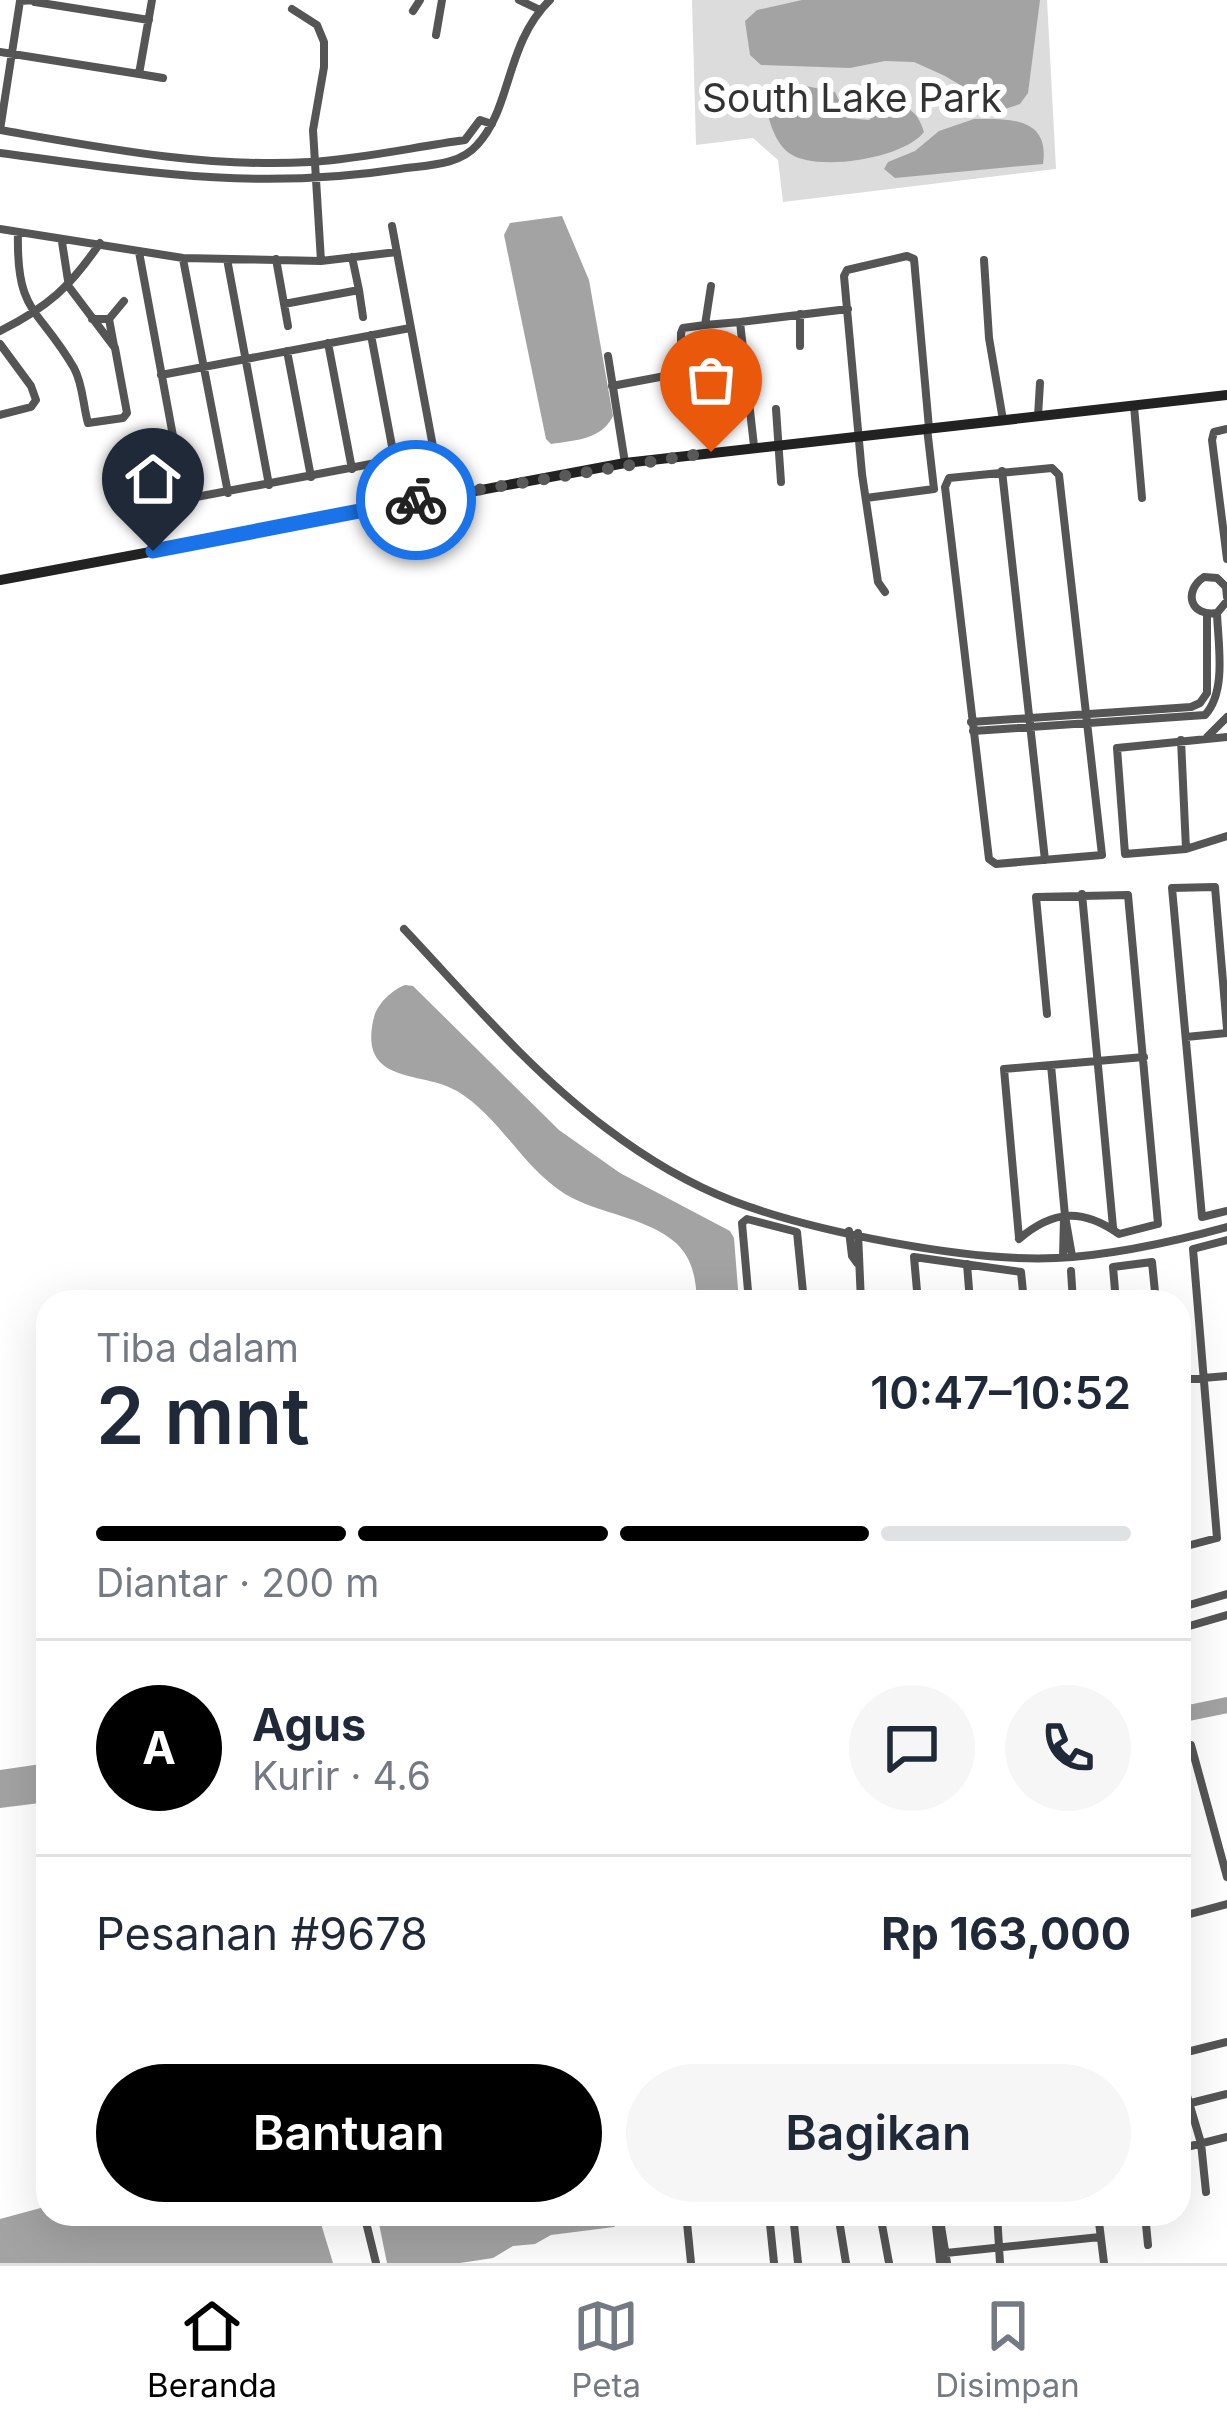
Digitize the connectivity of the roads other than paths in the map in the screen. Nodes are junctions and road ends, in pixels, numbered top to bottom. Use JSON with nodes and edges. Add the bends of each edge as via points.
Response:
{"nodes":[{"id":1,"x":19,"y":0,"type":"edge"},
{"id":2,"x":152,"y":0,"type":"edge"},
{"id":3,"x":420,"y":0,"type":"edge"},
{"id":4,"x":442,"y":0,"type":"edge"},
{"id":5,"x":519,"y":0,"type":"edge"},
{"id":6,"x":550,"y":0,"type":"edge"},
{"id":7,"x":35,"y":1,"type":"edge"},
{"id":8,"x":292,"y":9,"type":"dead end"},
{"id":9,"x":540,"y":10,"type":"junction"},
{"id":10,"x":413,"y":11,"type":"dead end"},
{"id":11,"x":149,"y":20,"type":"junction"},
{"id":12,"x":436,"y":35,"type":"dead end"},
{"id":13,"x":0,"y":52,"type":"edge"},
{"id":14,"x":12,"y":53,"type":"junction"},
{"id":15,"x":139,"y":74,"type":"junction"},
{"id":16,"x":163,"y":78,"type":"dead end"},
{"id":17,"x":492,"y":124,"type":"junction"},
{"id":18,"x":0,"y":130,"type":"edge"},
{"id":19,"x":0,"y":154,"type":"edge"},
{"id":20,"x":158,"y":158,"type":"junction"},
{"id":21,"x":313,"y":162,"type":"junction"},
{"id":22,"x":156,"y":174,"type":"junction"},
{"id":23,"x":316,"y":180,"type":"junction"},
{"id":24,"x":392,"y":226,"type":"dead end"},
{"id":25,"x":0,"y":229,"type":"edge"},
{"id":26,"x":18,"y":232,"type":"junction"},
{"id":27,"x":62,"y":242,"type":"junction"},
{"id":28,"x":100,"y":243,"type":"junction"},
{"id":29,"x":139,"y":252,"type":"junction"},
{"id":30,"x":397,"y":252,"type":"junction"},
{"id":31,"x":352,"y":257,"type":"junction"},
{"id":32,"x":183,"y":258,"type":"junction"},
{"id":33,"x":227,"y":259,"type":"junction"},
{"id":34,"x":276,"y":260,"type":"junction"},
{"id":35,"x":984,"y":260,"type":"dead end"},
{"id":36,"x":321,"y":261,"type":"junction"},
{"id":37,"x":711,"y":286,"type":"dead end"},
{"id":38,"x":69,"y":287,"type":"junction"},
{"id":39,"x":358,"y":290,"type":"junction"},
{"id":40,"x":124,"y":301,"type":"dead end"},
{"id":41,"x":284,"y":304,"type":"junction"},
{"id":42,"x":848,"y":309,"type":"junction"},
{"id":43,"x":800,"y":314,"type":"junction"},
{"id":44,"x":33,"y":315,"type":"junction"},
{"id":45,"x":363,"y":317,"type":"dead end"},
{"id":46,"x":91,"y":319,"type":"junction"},
{"id":47,"x":109,"y":319,"type":"junction"},
{"id":48,"x":740,"y":322,"type":"junction"},
{"id":49,"x":705,"y":325,"type":"junction"},
{"id":50,"x":288,"y":326,"type":"dead end"},
{"id":51,"x":410,"y":328,"type":"junction"},
{"id":52,"x":0,"y":331,"type":"edge"},
{"id":53,"x":371,"y":335,"type":"junction"},
{"id":54,"x":328,"y":343,"type":"junction"},
{"id":55,"x":0,"y":344,"type":"edge"},
{"id":56,"x":800,"y":346,"type":"dead end"},
{"id":57,"x":115,"y":348,"type":"junction"},
{"id":58,"x":287,"y":351,"type":"junction"},
{"id":59,"x":608,"y":356,"type":"dead end"},
{"id":60,"x":247,"y":358,"type":"junction"},
{"id":61,"x":202,"y":365,"type":"junction"},
{"id":62,"x":161,"y":374,"type":"junction"},
{"id":63,"x":1040,"y":382,"type":"dead end"},
{"id":64,"x":612,"y":386,"type":"junction"},
{"id":65,"x":1227,"y":395,"type":"edge"},
{"id":66,"x":1134,"y":406,"type":"junction"},
{"id":67,"x":776,"y":409,"type":"dead end"},
{"id":68,"x":0,"y":412,"type":"edge"},
{"id":69,"x":1039,"y":412,"type":"junction"},
{"id":70,"x":1002,"y":418,"type":"junction"},
{"id":71,"x":928,"y":425,"type":"junction"},
{"id":72,"x":1227,"y":428,"type":"edge"},
{"id":73,"x":859,"y":431,"type":"junction"},
{"id":74,"x":777,"y":439,"type":"junction"},
{"id":75,"x":753,"y":443,"type":"junction"},
{"id":76,"x":625,"y":461,"type":"junction"},
{"id":77,"x":395,"y":462,"type":"junction"},
{"id":78,"x":352,"y":469,"type":"junction"},
{"id":79,"x":1002,"y":470,"type":"junction"},
{"id":80,"x":311,"y":477,"type":"junction"},
{"id":81,"x":781,"y":482,"type":"dead end"},
{"id":82,"x":269,"y":485,"type":"junction"},
{"id":83,"x":228,"y":493,"type":"junction"},
{"id":84,"x":866,"y":498,"type":"junction"},
{"id":85,"x":1142,"y":498,"type":"dead end"},
{"id":86,"x":1227,"y":559,"type":"edge"},
{"id":87,"x":0,"y":580,"type":"edge"},
{"id":88,"x":1227,"y":587,"type":"edge"},
{"id":89,"x":885,"y":592,"type":"dead end"},
{"id":90,"x":1227,"y":599,"type":"edge"},
{"id":91,"x":1212,"y":614,"type":"junction"},
{"id":92,"x":1227,"y":717,"type":"edge"},
{"id":93,"x":1089,"y":719,"type":"junction"},
{"id":94,"x":1030,"y":723,"type":"junction"},
{"id":95,"x":972,"y":727,"type":"junction"},
{"id":96,"x":1227,"y":737,"type":"edge"},
{"id":97,"x":1206,"y":738,"type":"junction"},
{"id":98,"x":1180,"y":740,"type":"junction"},
{"id":99,"x":1227,"y":836,"type":"edge"},
{"id":100,"x":1186,"y":849,"type":"junction"},
{"id":101,"x":1046,"y":860,"type":"junction"},
{"id":102,"x":1082,"y":894,"type":"junction"},
{"id":103,"x":404,"y":929,"type":"dead end"},
{"id":104,"x":1047,"y":1014,"type":"dead end"},
{"id":105,"x":1227,"y":1031,"type":"edge"},
{"id":106,"x":1186,"y":1037,"type":"junction"},
{"id":107,"x":1144,"y":1057,"type":"junction"},
{"id":108,"x":1098,"y":1061,"type":"junction"},
{"id":109,"x":1052,"y":1065,"type":"junction"},
{"id":110,"x":1227,"y":1211,"type":"edge"},
{"id":111,"x":1064,"y":1216,"type":"junction"},
{"id":112,"x":1227,"y":1227,"type":"edge"},
{"id":113,"x":1113,"y":1230,"type":"junction"},
{"id":114,"x":853,"y":1232,"type":"junction"},
{"id":115,"x":1227,"y":1240,"type":"edge"},
{"id":116,"x":1068,"y":1256,"type":"junction"},
{"id":117,"x":967,"y":1264,"type":"junction"},
{"id":118,"x":1071,"y":1271,"type":"dead end"},
{"id":119,"x":748,"y":1290,"type":"edge"},
{"id":120,"x":803,"y":1290,"type":"edge"},
{"id":121,"x":860,"y":1290,"type":"edge"},
{"id":122,"x":917,"y":1290,"type":"edge"},
{"id":123,"x":969,"y":1290,"type":"edge"},
{"id":124,"x":1023,"y":1290,"type":"edge"},
{"id":125,"x":1072,"y":1290,"type":"edge"},
{"id":126,"x":1115,"y":1290,"type":"edge"},
{"id":127,"x":1155,"y":1290,"type":"edge"},
{"id":128,"x":1227,"y":1376,"type":"edge"},
{"id":129,"x":1204,"y":1378,"type":"junction"},
{"id":130,"x":1191,"y":1379,"type":"edge"},
{"id":131,"x":1191,"y":1545,"type":"edge"},
{"id":132,"x":1227,"y":1594,"type":"edge"},
{"id":133,"x":1191,"y":1604,"type":"edge"},
{"id":134,"x":1227,"y":1616,"type":"edge"},
{"id":135,"x":1191,"y":1626,"type":"edge"},
{"id":136,"x":1191,"y":1745,"type":"dead end"},
{"id":137,"x":1226,"y":1870,"type":"edge"},
{"id":138,"x":1227,"y":1904,"type":"edge"},
{"id":139,"x":1191,"y":1914,"type":"edge"},
{"id":140,"x":1227,"y":2042,"type":"edge"},
{"id":141,"x":1191,"y":2051,"type":"edge"},
{"id":142,"x":1227,"y":2094,"type":"edge"},
{"id":143,"x":1191,"y":2102,"type":"joint"},
{"id":144,"x":1227,"y":2138,"type":"edge"},
{"id":145,"x":1201,"y":2143,"type":"junction"},
{"id":146,"x":1191,"y":2147,"type":"edge"},
{"id":147,"x":1206,"y":2192,"type":"dead end"},
{"id":148,"x":367,"y":2226,"type":"edge"},
{"id":149,"x":687,"y":2226,"type":"edge"},
{"id":150,"x":770,"y":2226,"type":"edge"},
{"id":151,"x":794,"y":2226,"type":"edge"},
{"id":152,"x":840,"y":2226,"type":"edge"},
{"id":153,"x":882,"y":2226,"type":"edge"},
{"id":154,"x":939,"y":2226,"type":"edge"},
{"id":155,"x":998,"y":2226,"type":"edge"},
{"id":156,"x":1099,"y":2226,"type":"edge"},
{"id":157,"x":1146,"y":2226,"type":"edge"},
{"id":158,"x":1100,"y":2237,"type":"junction"},
{"id":159,"x":1148,"y":2245,"type":"dead end"},
{"id":160,"x":999,"y":2248,"type":"junction"},
{"id":161,"x":944,"y":2260,"type":"edge"},
{"id":162,"x":376,"y":2263,"type":"edge"},
{"id":163,"x":691,"y":2263,"type":"edge"},
{"id":164,"x":774,"y":2263,"type":"edge"},
{"id":165,"x":798,"y":2263,"type":"edge"},
{"id":166,"x":846,"y":2263,"type":"edge"},
{"id":167,"x":889,"y":2263,"type":"edge"},
{"id":168,"x":1000,"y":2263,"type":"edge"},
{"id":169,"x":1104,"y":2263,"type":"edge"}],
"edges":[{"from":1,"to":7,"type":"street"},
{"from":1,"to":14,"type":"street"},
{"from":2,"to":11,"type":"street"},
{"from":3,"to":10,"type":"street"},
{"from":4,"to":12,"type":"street"},
{"from":5,"to":9,"type":"street"},
{"from":6,"to":9,"type":"street"},
{"from":7,"to":11,"type":"street"},
{"from":8,"to":21,"type":"street","via":[[317,25],[324,42]]},
{"from":9,"to":17,"type":"street","via":[[513,55]]},
{"from":11,"to":15,"type":"street"},
{"from":13,"to":14,"type":"street"},
{"from":14,"to":15,"type":"street"},
{"from":14,"to":18,"type":"street"},
{"from":15,"to":16,"type":"street"},
{"from":17,"to":21,"type":"street","via":[[480,121],[465,140]]},
{"from":17,"to":23,"type":"street","via":[[455,160]]},
{"from":18,"to":20,"type":"street"},
{"from":19,"to":22,"type":"street"},
{"from":20,"to":21,"type":"street"},
{"from":20,"to":22,"type":"street"},
{"from":21,"to":23,"type":"street"},
{"from":22,"to":23,"type":"street"},
{"from":23,"to":36,"type":"street"},
{"from":24,"to":30,"type":"street"},
{"from":25,"to":26,"type":"street"},
{"from":26,"to":27,"type":"street"},
{"from":26,"to":44,"type":"street","via":[[19,281]]},
{"from":27,"to":28,"type":"street"},
{"from":27,"to":38,"type":"street"},
{"from":28,"to":29,"type":"street"},
{"from":28,"to":38,"type":"street"},
{"from":29,"to":32,"type":"street"},
{"from":29,"to":62,"type":"street"},
{"from":30,"to":31,"type":"street"},
{"from":30,"to":51,"type":"street"},
{"from":31,"to":36,"type":"street"},
{"from":31,"to":39,"type":"street"},
{"from":32,"to":33,"type":"street"},
{"from":32,"to":61,"type":"street"},
{"from":33,"to":34,"type":"street"},
{"from":33,"to":60,"type":"street"},
{"from":34,"to":36,"type":"street"},
{"from":34,"to":41,"type":"street"},
{"from":35,"to":70,"type":"street"},
{"from":37,"to":49,"type":"street"},
{"from":38,"to":44,"type":"street"},
{"from":38,"to":46,"type":"street"},
{"from":39,"to":41,"type":"street"},
{"from":39,"to":45,"type":"street"},
{"from":40,"to":47,"type":"street"},
{"from":41,"to":50,"type":"street"},
{"from":42,"to":43,"type":"street"},
{"from":42,"to":71,"type":"street","via":[[847,270],[914,259]]},
{"from":42,"to":73,"type":"street"},
{"from":43,"to":48,"type":"street"},
{"from":43,"to":56,"type":"street"},
{"from":44,"to":52,"type":"street"},
{"from":44,"to":57,"type":"street","via":[[74,367],[88,423],[127,413]]},
{"from":46,"to":47,"type":"street"},
{"from":46,"to":57,"type":"street"},
{"from":47,"to":57,"type":"street"},
{"from":48,"to":49,"type":"street"},
{"from":48,"to":75,"type":"street"},
{"from":49,"to":64,"type":"street","via":[[682,330],[682,374]]},
{"from":51,"to":53,"type":"street"},
{"from":51,"to":77,"type":"street","via":[[435,447]]},
{"from":53,"to":54,"type":"street"},
{"from":53,"to":77,"type":"street"},
{"from":54,"to":58,"type":"street"},
{"from":54,"to":78,"type":"street"},
{"from":55,"to":68,"type":"street","via":[[36,400]]},
{"from":58,"to":60,"type":"street"},
{"from":58,"to":80,"type":"street"},
{"from":59,"to":64,"type":"street"},
{"from":60,"to":61,"type":"street"},
{"from":60,"to":82,"type":"street"},
{"from":61,"to":62,"type":"street"},
{"from":61,"to":83,"type":"street"},
{"from":62,"to":83,"type":"street","via":[[185,497]]},
{"from":63,"to":69,"type":"street"},
{"from":64,"to":76,"type":"street"},
{"from":65,"to":66,"type":"street"},
{"from":66,"to":69,"type":"street"},
{"from":66,"to":85,"type":"street"},
{"from":67,"to":74,"type":"street"},
{"from":69,"to":70,"type":"street"},
{"from":70,"to":71,"type":"street"},
{"from":71,"to":73,"type":"street"},
{"from":71,"to":84,"type":"street","via":[[934,489]]},
{"from":72,"to":86,"type":"street","via":[[1212,440]]},
{"from":73,"to":74,"type":"street"},
{"from":73,"to":84,"type":"street"},
{"from":74,"to":75,"type":"street"},
{"from":74,"to":81,"type":"street"},
{"from":75,"to":76,"type":"street"},
{"from":76,"to":87,"type":"street"},
{"from":77,"to":78,"type":"street"},
{"from":78,"to":80,"type":"street"},
{"from":79,"to":93,"type":"street","via":[[1052,468],[1059,475]]},
{"from":79,"to":94,"type":"street"},
{"from":79,"to":95,"type":"street","via":[[949,478],[945,488]]},
{"from":80,"to":82,"type":"street"},
{"from":82,"to":83,"type":"street"},
{"from":84,"to":89,"type":"street"},
{"from":88,"to":90,"type":"street"},
{"from":88,"to":91,"type":"street","via":[[1217,578],[1193,584],[1195,609]]},
{"from":90,"to":91,"type":"street"},
{"from":91,"to":93,"type":"street","via":[[1200,703]]},
{"from":92,"to":97,"type":"street"},
{"from":93,"to":94,"type":"street"},
{"from":93,"to":101,"type":"street","via":[[1102,855]]},
{"from":94,"to":95,"type":"street"},
{"from":94,"to":101,"type":"street"},
{"from":95,"to":101,"type":"street","via":[[989,859]]},
{"from":96,"to":97,"type":"street"},
{"from":97,"to":98,"type":"street"},
{"from":98,"to":100,"type":"street"},
{"from":98,"to":100,"type":"street","via":[[1117,748],[1125,854]]},
{"from":99,"to":100,"type":"street"},
{"from":102,"to":104,"type":"street","via":[[1036,896]]},
{"from":102,"to":107,"type":"street","via":[[1121,892],[1130,899]]},
{"from":102,"to":108,"type":"street"},
{"from":103,"to":114,"type":"street","via":[[543,1077],[609,1130],[731,1200]]},
{"from":105,"to":106,"type":"street"},
{"from":105,"to":106,"type":"street","via":[[1215,887],[1172,888]]},
{"from":106,"to":110,"type":"street","via":[[1202,1217]]},
{"from":107,"to":108,"type":"street"},
{"from":107,"to":113,"type":"street","via":[[1160,1216],[1153,1228]]},
{"from":108,"to":109,"type":"street"},
{"from":108,"to":113,"type":"street"},
{"from":109,"to":111,"type":"street"},
{"from":109,"to":111,"type":"street","via":[[1004,1069],[1019,1239],[1040,1221]]},
{"from":111,"to":113,"type":"street"},
{"from":111,"to":116,"type":"street"},
{"from":112,"to":116,"type":"street"},
{"from":114,"to":116,"type":"street","via":[[991,1255]]},
{"from":114,"to":121,"type":"street"},
{"from":115,"to":129,"type":"street","via":[[1193,1249]]},
{"from":117,"to":122,"type":"street","via":[[914,1257]]},
{"from":117,"to":123,"type":"street"},
{"from":117,"to":124,"type":"street","via":[[1022,1272]]},
{"from":118,"to":125,"type":"street"},
{"from":119,"to":120,"type":"street","via":[[747,1219],[797,1232]]},
{"from":126,"to":127,"type":"street","via":[[1113,1267],[1152,1262]]},
{"from":128,"to":129,"type":"street"},
{"from":129,"to":130,"type":"street"},
{"from":129,"to":131,"type":"street","via":[[1217,1538]]},
{"from":132,"to":133,"type":"street"},
{"from":134,"to":135,"type":"street"},
{"from":136,"to":137,"type":"street"},
{"from":138,"to":139,"type":"street"},
{"from":140,"to":141,"type":"street"},
{"from":142,"to":143,"type":"street"},
{"from":143,"to":145,"type":"street"},
{"from":144,"to":145,"type":"street"},
{"from":145,"to":146,"type":"street"},
{"from":145,"to":147,"type":"street"},
{"from":148,"to":162,"type":"street"},
{"from":149,"to":163,"type":"street"},
{"from":150,"to":164,"type":"street"},
{"from":151,"to":165,"type":"street"},
{"from":152,"to":166,"type":"street"},
{"from":153,"to":167,"type":"street"},
{"from":154,"to":161,"type":"street"},
{"from":155,"to":160,"type":"street"},
{"from":156,"to":158,"type":"street"},
{"from":157,"to":159,"type":"street"},
{"from":158,"to":160,"type":"street"},
{"from":158,"to":169,"type":"street"},
{"from":160,"to":161,"type":"street"},
{"from":160,"to":168,"type":"street"}]}
